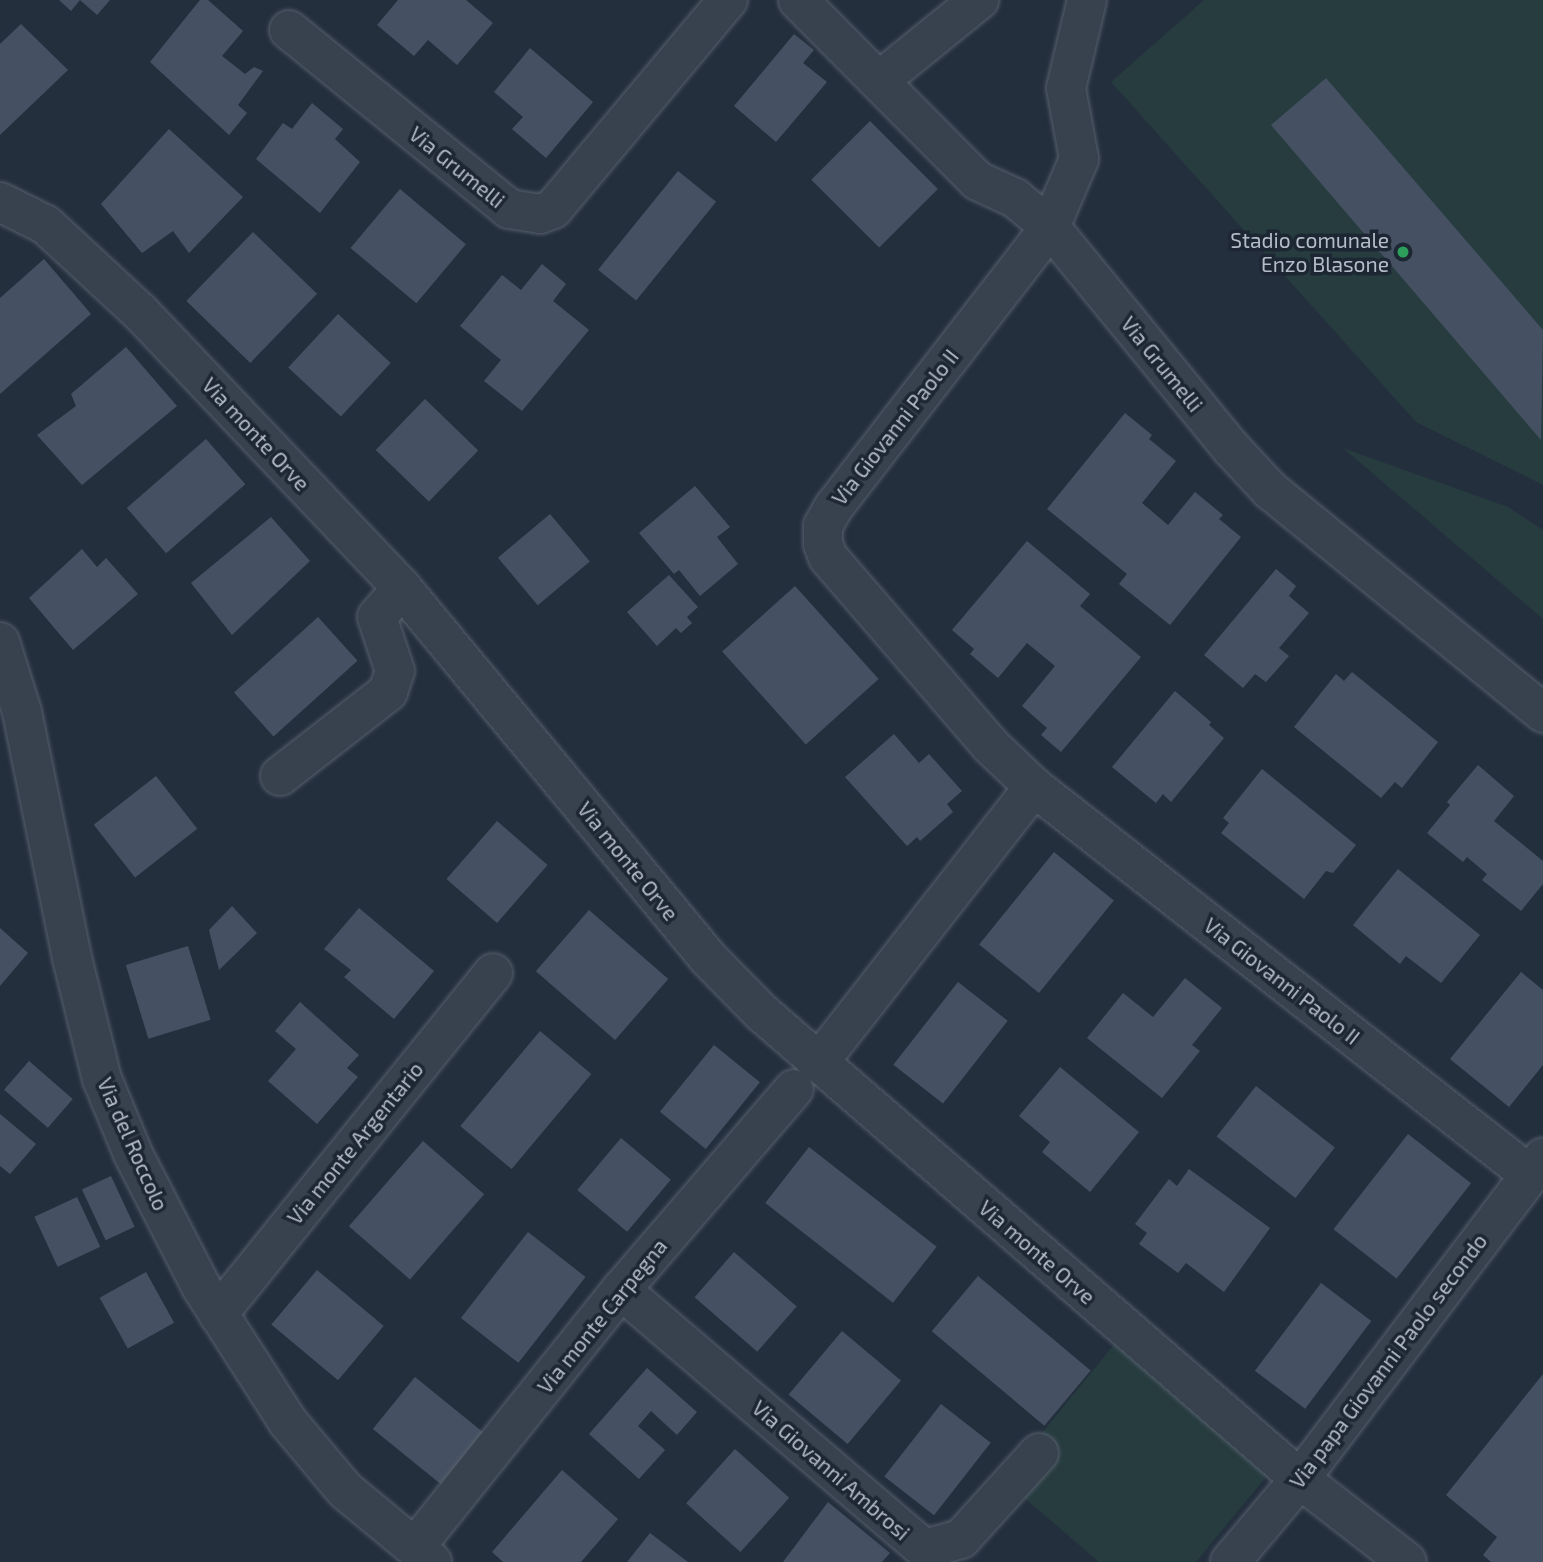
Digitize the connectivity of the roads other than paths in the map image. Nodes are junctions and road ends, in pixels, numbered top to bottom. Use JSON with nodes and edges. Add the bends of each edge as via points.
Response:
{"nodes":[{"id":1,"x":728,"y":0,"type":"edge"},
{"id":2,"x":798,"y":0,"type":"edge"},
{"id":3,"x":979,"y":0,"type":"edge"},
{"id":4,"x":1087,"y":0,"type":"edge"},
{"id":5,"x":836,"y":13,"type":"edge"},
{"id":6,"x":289,"y":30,"type":"dead end"},
{"id":7,"x":879,"y":81,"type":"junction"},
{"id":8,"x":0,"y":202,"type":"edge"},
{"id":9,"x":1050,"y":227,"type":"junction"},
{"id":10,"x":402,"y":588,"type":"junction"},
{"id":11,"x":0,"y":642,"type":"edge"},
{"id":12,"x":1543,"y":713,"type":"edge"},
{"id":13,"x":281,"y":776,"type":"dead end"},
{"id":14,"x":1034,"y":786,"type":"junction"},
{"id":15,"x":493,"y":973,"type":"dead end"},
{"id":16,"x":806,"y":1076,"type":"junction"},
{"id":17,"x":1536,"y":1166,"type":"edge"},
{"id":18,"x":621,"y":1290,"type":"junction"},
{"id":19,"x":218,"y":1314,"type":"junction"},
{"id":20,"x":1039,"y":1453,"type":"dead end"},
{"id":21,"x":1300,"y":1479,"type":"junction"},
{"id":22,"x":424,"y":1555,"type":"edge"},
{"id":23,"x":1230,"y":1562,"type":"edge"},
{"id":24,"x":1407,"y":1562,"type":"edge"}],
"edges":[{"from":1,"to":6,"type":"street","name":"Via Grumelli","via":[[553,209],[540,214],[509,209]]},
{"from":2,"to":5,"type":"street","name":"Via Grumelli"},
{"from":3,"to":7,"type":"street"},
{"from":4,"to":9,"type":"street","name":"Via Giovanni Paolo II","via":[[1066,88],[1079,159]]},
{"from":5,"to":7,"type":"street","name":"Via Grumelli"},
{"from":7,"to":9,"type":"street","name":"Via Grumelli","via":[[978,181],[1015,198]]},
{"from":8,"to":10,"type":"street","name":"Via monte Orve","via":[[46,225],[141,313]]},
{"from":9,"to":12,"type":"street","name":"Via Grumelli","via":[[1270,489]]},
{"from":9,"to":14,"type":"street","name":"Via Giovanni Paolo II","via":[[822,526],[828,558],[991,746]]},
{"from":10,"to":13,"type":"street","via":[[377,617],[394,671],[388,692]]},
{"from":10,"to":16,"type":"street","name":"Via monte Orve","via":[[708,958],[761,1012]]},
{"from":11,"to":19,"type":"street","name":"Via del Roccolo","via":[[22,712],[72,958],[102,1079],[133,1154]]},
{"from":14,"to":16,"type":"street"},
{"from":14,"to":17,"type":"street","name":"Via Giovanni Paolo II"},
{"from":15,"to":19,"type":"street","name":"Via monte Argentario"},
{"from":16,"to":18,"type":"street","name":"Via monte Carpegna"},
{"from":16,"to":21,"type":"street","name":"Via monte Orve"},
{"from":17,"to":21,"type":"street","name":"Via papa Giovanni Paolo secondo"},
{"from":18,"to":20,"type":"street","name":"Via Giovanni Ambrosi","via":[[924,1549],[961,1539]]},
{"from":18,"to":22,"type":"street","name":"Via monte Carpegna"},
{"from":19,"to":22,"type":"street","name":"Via del Roccolo","via":[[288,1422],[345,1490]]},
{"from":21,"to":23,"type":"street","name":"Via papa Giovanni Paolo secondo"},
{"from":21,"to":24,"type":"street","name":"Via monte Orve"}]}
